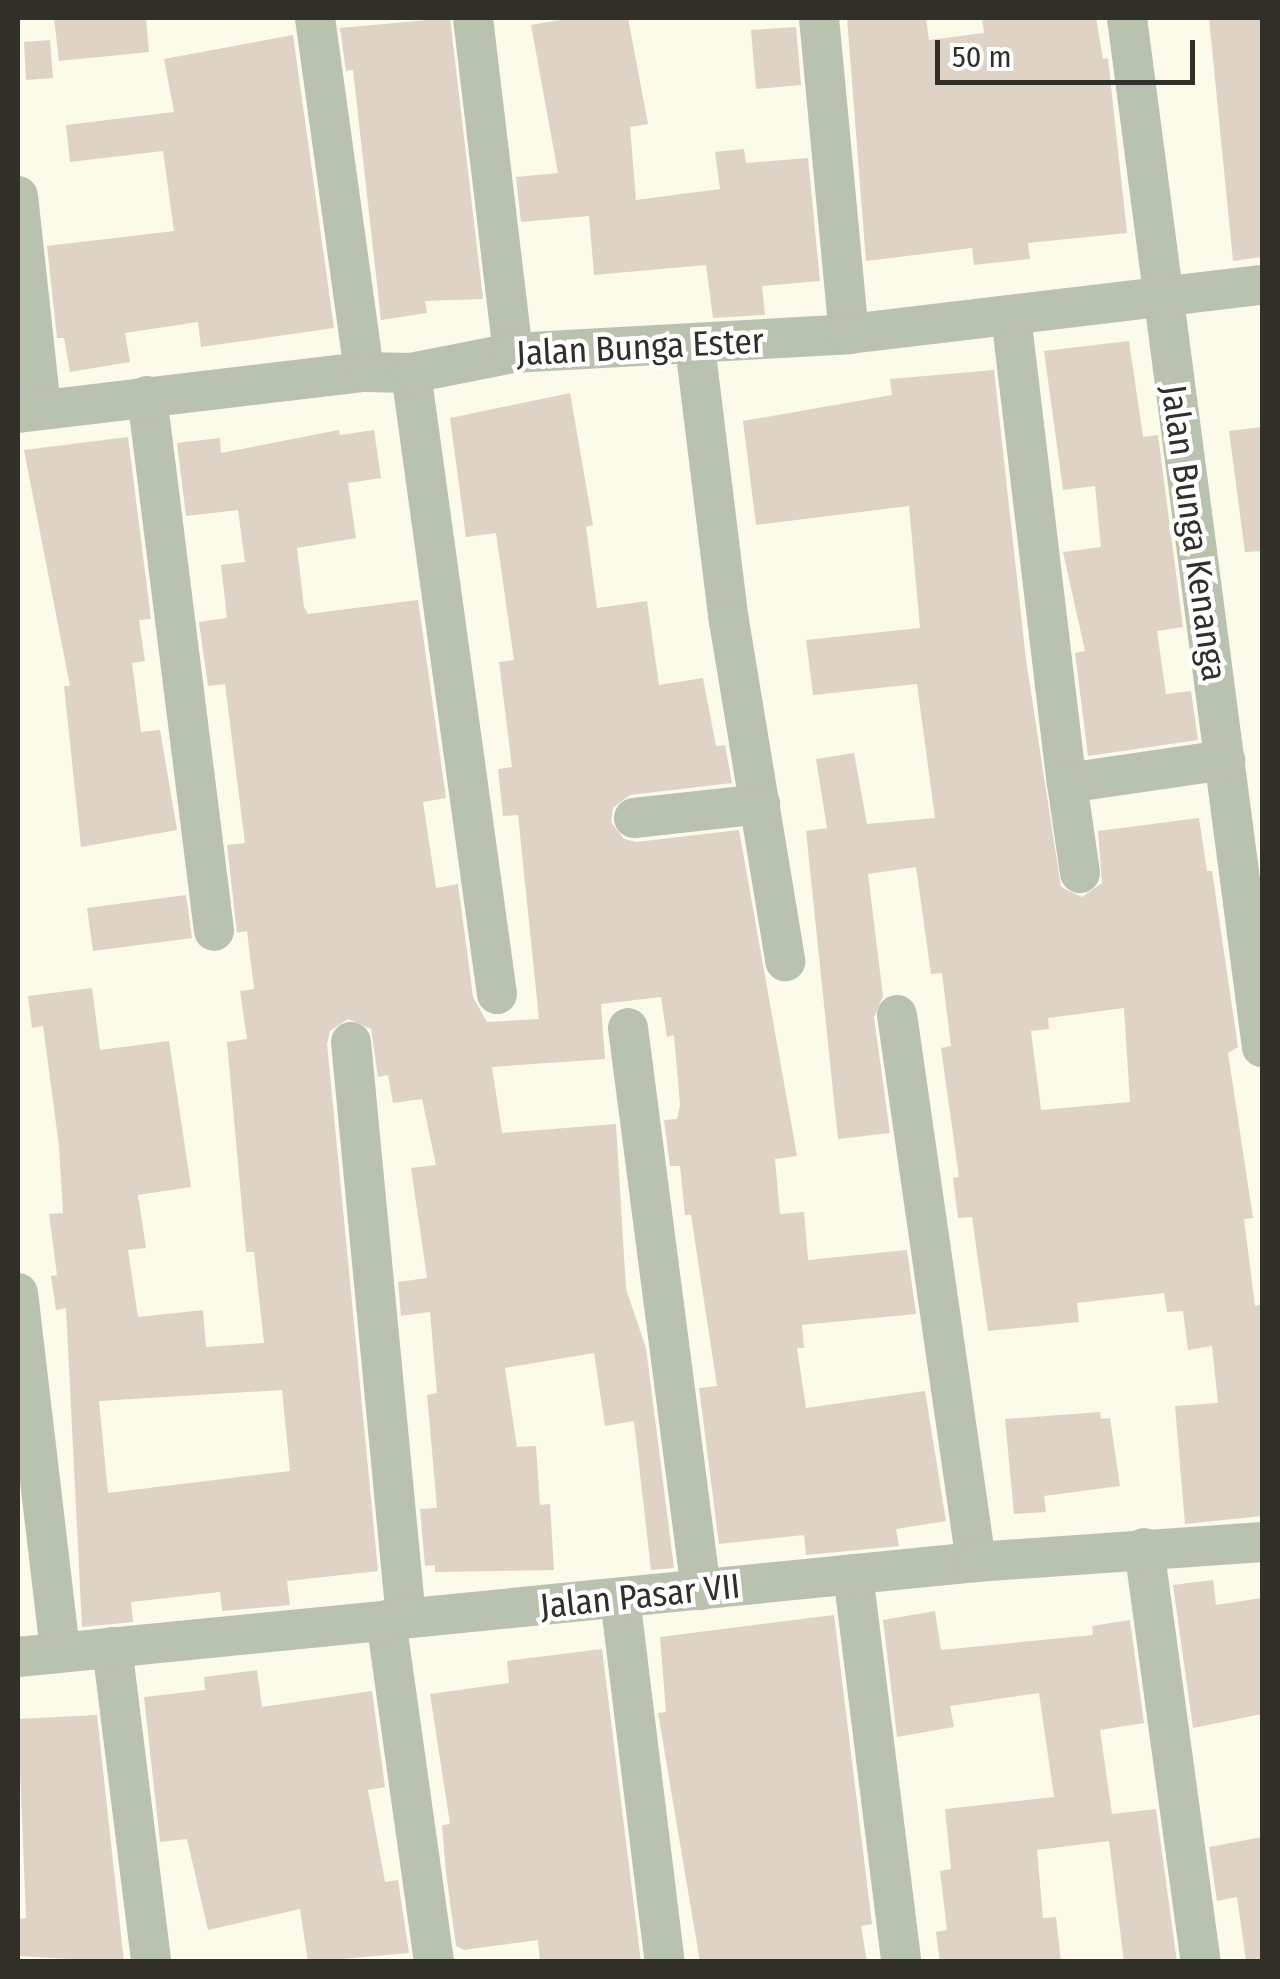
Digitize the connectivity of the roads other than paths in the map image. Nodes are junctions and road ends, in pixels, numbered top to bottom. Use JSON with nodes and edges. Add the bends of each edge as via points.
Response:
{"nodes":[{"id":1,"x":315,"y":18,"type":"edge"},
{"id":2,"x":473,"y":18,"type":"edge"},
{"id":3,"x":819,"y":18,"type":"edge"},
{"id":4,"x":1128,"y":18,"type":"edge"},
{"id":5,"x":18,"y":196,"type":"edge"},
{"id":6,"x":1262,"y":285,"type":"edge"},
{"id":7,"x":1163,"y":294,"type":"junction"},
{"id":8,"x":1011,"y":316,"type":"junction"},
{"id":9,"x":849,"y":334,"type":"junction"},
{"id":10,"x":695,"y":346,"type":"junction"},
{"id":11,"x":513,"y":352,"type":"junction"},
{"id":12,"x":364,"y":372,"type":"junction"},
{"id":13,"x":411,"y":373,"type":"junction"},
{"id":14,"x":147,"y":396,"type":"junction"},
{"id":15,"x":29,"y":411,"type":"edge"},
{"id":16,"x":1225,"y":760,"type":"junction"},
{"id":17,"x":1067,"y":783,"type":"junction"},
{"id":18,"x":760,"y":804,"type":"junction"},
{"id":19,"x":634,"y":818,"type":"dead end"},
{"id":20,"x":1080,"y":873,"type":"dead end"},
{"id":21,"x":214,"y":931,"type":"dead end"},
{"id":22,"x":784,"y":961,"type":"dead end"},
{"id":23,"x":497,"y":994,"type":"dead end"},
{"id":24,"x":897,"y":1015,"type":"dead end"},
{"id":25,"x":628,"y":1028,"type":"dead end"},
{"id":26,"x":351,"y":1042,"type":"dead end"},
{"id":27,"x":1262,"y":1048,"type":"edge"},
{"id":28,"x":18,"y":1292,"type":"edge"},
{"id":29,"x":1262,"y":1542,"type":"edge"},
{"id":30,"x":1144,"y":1548,"type":"junction"},
{"id":31,"x":976,"y":1562,"type":"junction"},
{"id":32,"x":854,"y":1574,"type":"junction"},
{"id":33,"x":700,"y":1590,"type":"junction"},
{"id":34,"x":620,"y":1598,"type":"junction"},
{"id":35,"x":396,"y":1619,"type":"junction"},
{"id":36,"x":112,"y":1647,"type":"junction"},
{"id":37,"x":60,"y":1652,"type":"junction"},
{"id":38,"x":18,"y":1657,"type":"edge"},
{"id":39,"x":152,"y":1962,"type":"edge"},
{"id":40,"x":434,"y":1962,"type":"edge"},
{"id":41,"x":665,"y":1962,"type":"edge"},
{"id":42,"x":902,"y":1962,"type":"edge"},
{"id":43,"x":1201,"y":1962,"type":"edge"}],
"edges":[{"from":1,"to":12,"type":"street"},
{"from":2,"to":11,"type":"street"},
{"from":3,"to":9,"type":"street"},
{"from":4,"to":7,"type":"street","name":"Jalan Bunga Kenanga"},
{"from":5,"to":15,"type":"street"},
{"from":6,"to":7,"type":"street","name":"Jalan Bunga Ester"},
{"from":7,"to":8,"type":"street","name":"Jalan Bunga Ester"},
{"from":7,"to":16,"type":"street","name":"Jalan Bunga Kenanga"},
{"from":8,"to":9,"type":"street","name":"Jalan Bunga Ester"},
{"from":8,"to":17,"type":"street"},
{"from":9,"to":10,"type":"street","name":"Jalan Bunga Ester"},
{"from":10,"to":11,"type":"street","name":"Jalan Bunga Ester"},
{"from":10,"to":18,"type":"street"},
{"from":11,"to":13,"type":"street","name":"Jalan Bunga Ester"},
{"from":12,"to":13,"type":"street","name":"Jalan Bunga Ester"},
{"from":12,"to":14,"type":"street","name":"Jalan Bunga Ester"},
{"from":13,"to":23,"type":"street"},
{"from":14,"to":15,"type":"street","name":"Jalan Bunga Ester"},
{"from":14,"to":21,"type":"street"},
{"from":16,"to":17,"type":"street"},
{"from":16,"to":27,"type":"street","name":"Jalan Bunga Kenanga"},
{"from":17,"to":20,"type":"street"},
{"from":18,"to":19,"type":"street"},
{"from":18,"to":22,"type":"street"},
{"from":24,"to":31,"type":"street"},
{"from":25,"to":33,"type":"street"},
{"from":26,"to":35,"type":"street"},
{"from":28,"to":37,"type":"street"},
{"from":29,"to":30,"type":"street","name":"Jalan Pasar VII"},
{"from":30,"to":31,"type":"street","name":"Jalan Pasar VII"},
{"from":30,"to":43,"type":"street"},
{"from":31,"to":32,"type":"street","name":"Jalan Pasar VII"},
{"from":32,"to":33,"type":"street","name":"Jalan Pasar VII"},
{"from":32,"to":42,"type":"street"},
{"from":33,"to":34,"type":"street","name":"Jalan Pasar VII"},
{"from":34,"to":35,"type":"street","name":"Jalan Pasar VII"},
{"from":34,"to":41,"type":"street"},
{"from":35,"to":36,"type":"street","name":"Jalan Pasar VII"},
{"from":35,"to":40,"type":"street"},
{"from":36,"to":37,"type":"street","name":"Jalan Pasar VII"},
{"from":36,"to":39,"type":"street"},
{"from":37,"to":38,"type":"street","name":"Jalan Pasar VII"}]}
